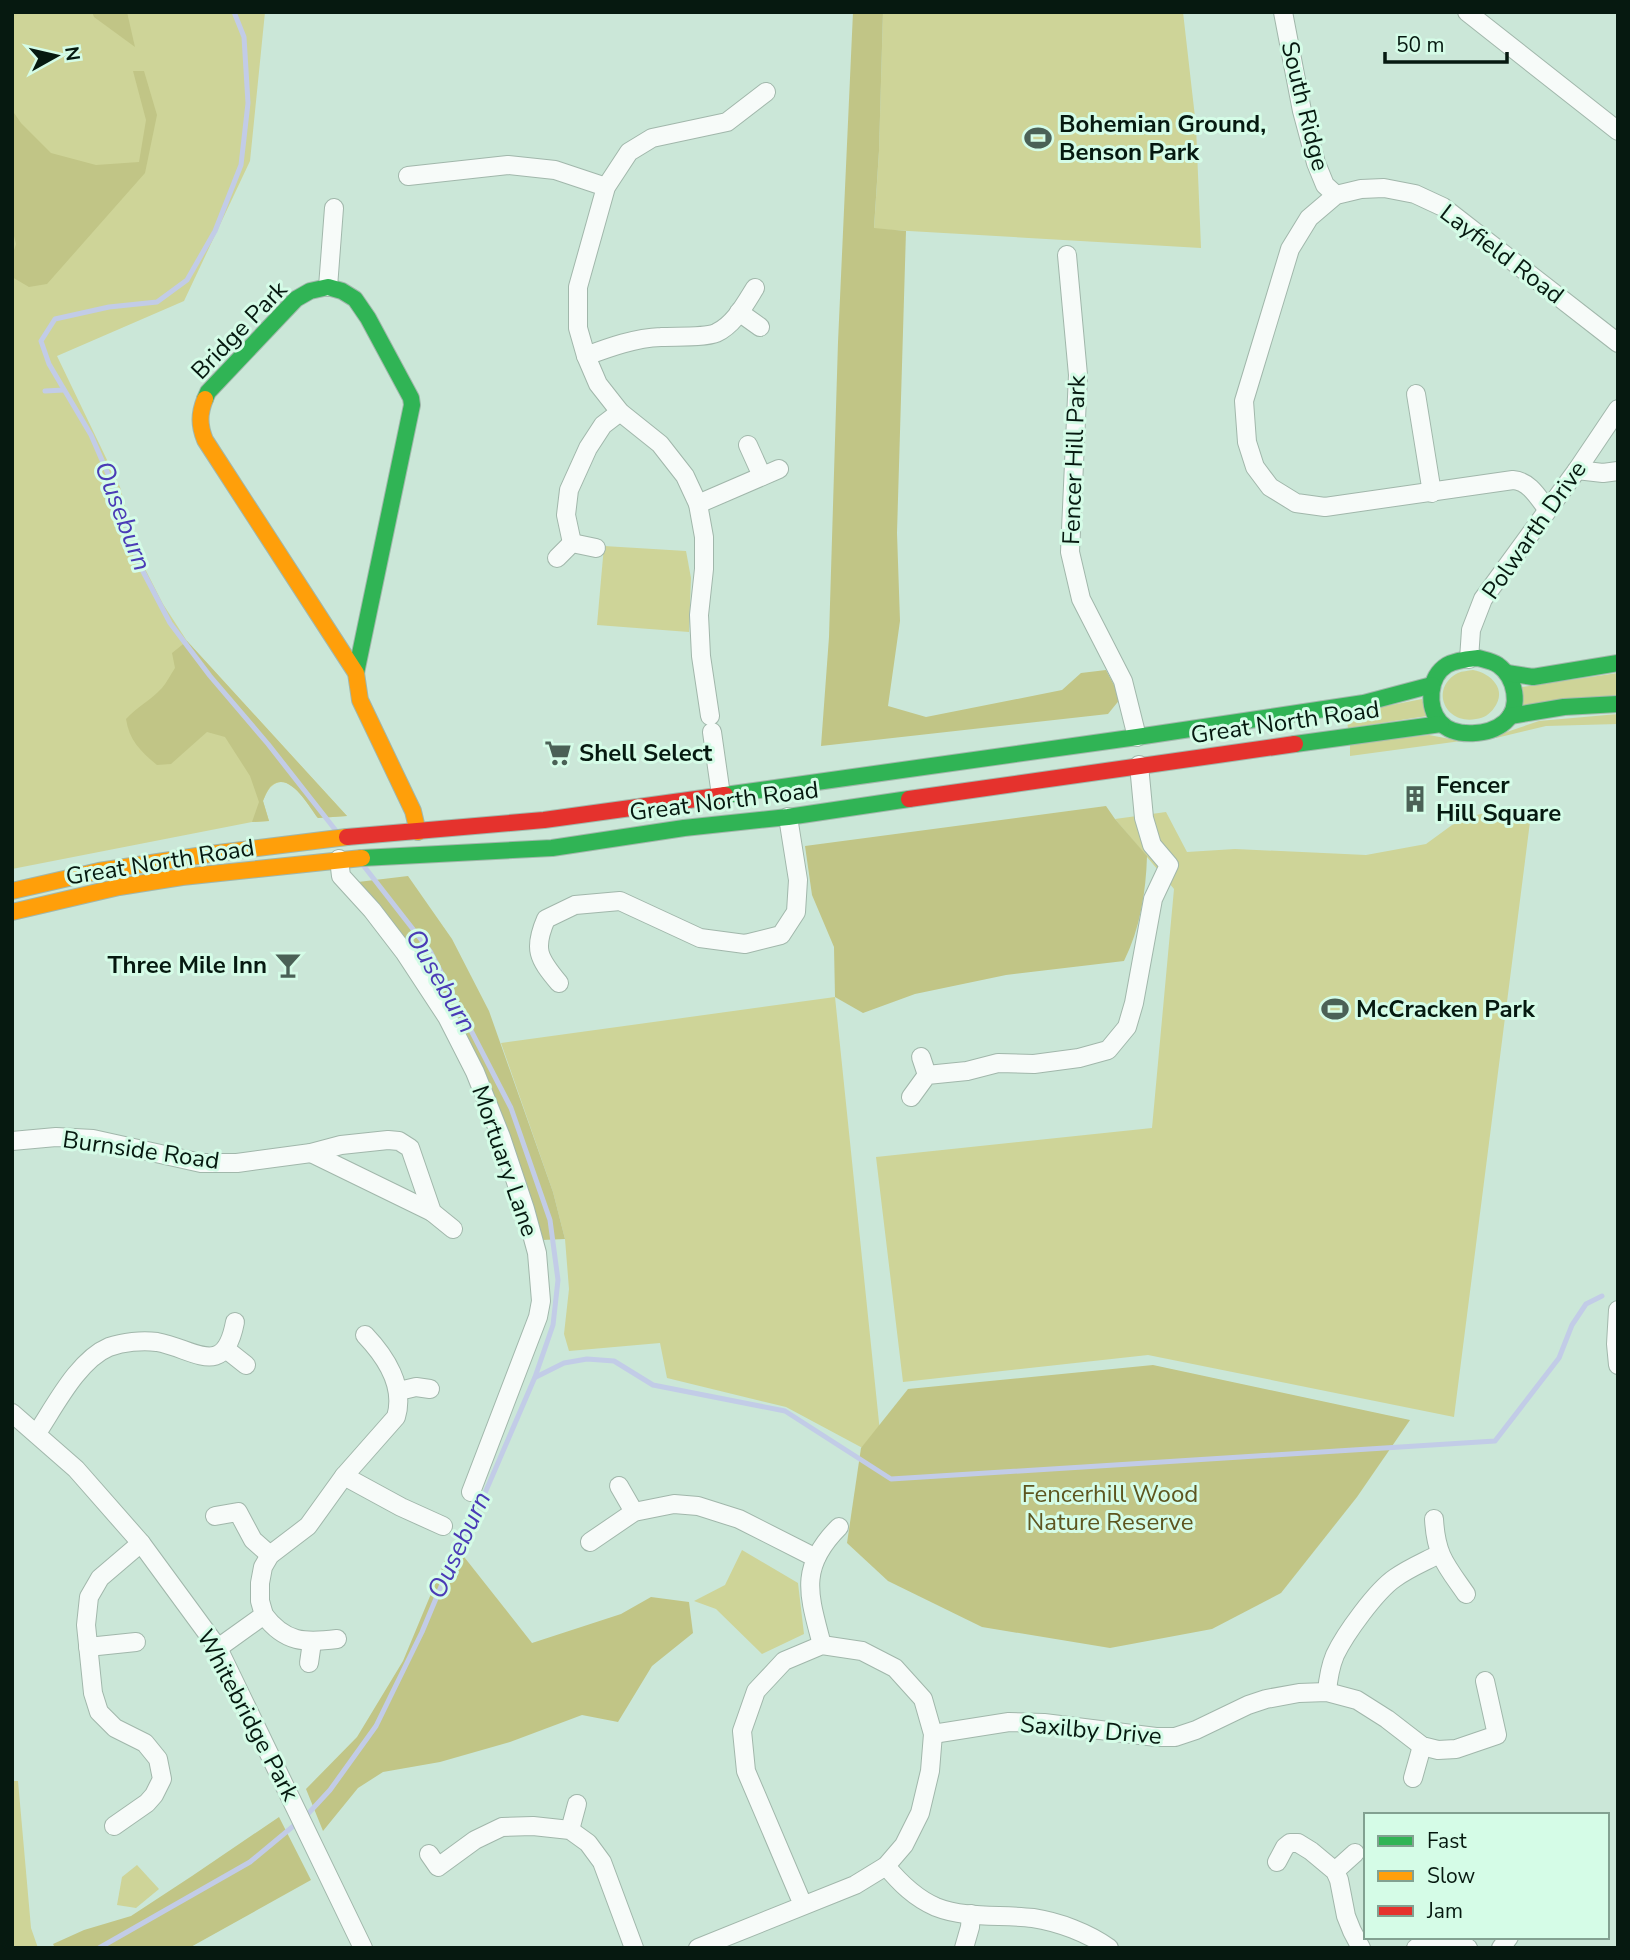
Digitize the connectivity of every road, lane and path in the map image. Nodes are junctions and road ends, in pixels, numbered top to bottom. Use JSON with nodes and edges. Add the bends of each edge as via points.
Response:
{"nodes":[{"id":1,"x":1283,"y":12,"type":"edge"},
{"id":2,"x":1467,"y":12,"type":"edge"},
{"id":3,"x":766,"y":92,"type":"dead end"},
{"id":4,"x":1618,"y":131,"type":"edge"},
{"id":5,"x":408,"y":176,"type":"dead end"},
{"id":6,"x":606,"y":187,"type":"junction"},
{"id":7,"x":1336,"y":195,"type":"junction"},
{"id":8,"x":334,"y":208,"type":"dead end"},
{"id":9,"x":1067,"y":255,"type":"dead end"},
{"id":10,"x":328,"y":286,"type":"junction"},
{"id":11,"x":755,"y":288,"type":"dead end"},
{"id":12,"x":739,"y":312,"type":"junction"},
{"id":13,"x":760,"y":327,"type":"dead end"},
{"id":14,"x":1618,"y":342,"type":"edge"},
{"id":15,"x":586,"y":356,"type":"junction"},
{"id":16,"x":1416,"y":394,"type":"dead end"},
{"id":17,"x":1618,"y":409,"type":"edge"},
{"id":18,"x":620,"y":412,"type":"junction"},
{"id":19,"x":748,"y":444,"type":"dead end"},
{"id":20,"x":779,"y":468,"type":"dead end"},
{"id":21,"x":1577,"y":470,"type":"junction"},
{"id":22,"x":1618,"y":471,"type":"edge"},
{"id":23,"x":762,"y":476,"type":"junction"},
{"id":24,"x":1432,"y":493,"type":"junction"},
{"id":25,"x":698,"y":504,"type":"junction"},
{"id":26,"x":1548,"y":509,"type":"junction"},
{"id":27,"x":572,"y":543,"type":"junction"},
{"id":28,"x":596,"y":548,"type":"dead end"},
{"id":29,"x":557,"y":558,"type":"dead end"},
{"id":30,"x":1469,"y":659,"type":"junction"},
{"id":31,"x":1618,"y":663,"type":"edge"},
{"id":32,"x":356,"y":673,"type":"junction"},
{"id":33,"x":1507,"y":673,"type":"junction"},
{"id":34,"x":1432,"y":685,"type":"junction"},
{"id":35,"x":1618,"y":704,"type":"edge"},
{"id":36,"x":1510,"y":716,"type":"junction"},
{"id":37,"x":1441,"y":724,"type":"junction"},
{"id":38,"x":1136,"y":737,"type":"junction"},
{"id":39,"x":1139,"y":765,"type":"junction"},
{"id":40,"x":721,"y":795,"type":"junction"},
{"id":41,"x":788,"y":817,"type":"junction"},
{"id":42,"x":418,"y":832,"type":"junction"},
{"id":43,"x":339,"y":859,"type":"junction"},
{"id":44,"x":12,"y":891,"type":"edge"},
{"id":45,"x":12,"y":912,"type":"edge"},
{"id":46,"x":559,"y":983,"type":"dead end"},
{"id":47,"x":911,"y":1097,"type":"dead end"},
{"id":48,"x":12,"y":1141,"type":"edge"},
{"id":49,"x":311,"y":1153,"type":"junction"},
{"id":50,"x":432,"y":1212,"type":"junction"},
{"id":51,"x":453,"y":1229,"type":"dead end"},
{"id":52,"x":1618,"y":1310,"type":"edge"},
{"id":53,"x":235,"y":1322,"type":"dead end"},
{"id":54,"x":365,"y":1335,"type":"dead end"},
{"id":55,"x":227,"y":1350,"type":"junction"},
{"id":56,"x":1618,"y":1365,"type":"edge"},
{"id":57,"x":246,"y":1366,"type":"dead end"},
{"id":58,"x":430,"y":1389,"type":"dead end"},
{"id":59,"x":399,"y":1391,"type":"junction"},
{"id":60,"x":12,"y":1413,"type":"edge"},
{"id":61,"x":37,"y":1433,"type":"junction"},
{"id":62,"x":344,"y":1476,"type":"junction"},
{"id":63,"x":619,"y":1486,"type":"dead end"},
{"id":64,"x":471,"y":1492,"type":"dead end"},
{"id":65,"x":634,"y":1512,"type":"junction"},
{"id":66,"x":215,"y":1516,"type":"dead end"},
{"id":67,"x":1434,"y":1519,"type":"dead end"},
{"id":68,"x":443,"y":1526,"type":"dead end"},
{"id":69,"x":839,"y":1527,"type":"dead end"},
{"id":70,"x":590,"y":1542,"type":"dead end"},
{"id":71,"x":141,"y":1543,"type":"junction"},
{"id":72,"x":1439,"y":1554,"type":"junction"},
{"id":73,"x":270,"y":1555,"type":"junction"},
{"id":74,"x":816,"y":1558,"type":"junction"},
{"id":75,"x":1466,"y":1594,"type":"dead end"},
{"id":76,"x":264,"y":1615,"type":"junction"},
{"id":77,"x":337,"y":1639,"type":"dead end"},
{"id":78,"x":136,"y":1642,"type":"dead end"},
{"id":79,"x":312,"y":1642,"type":"junction"},
{"id":80,"x":822,"y":1645,"type":"junction"},
{"id":81,"x":88,"y":1647,"type":"junction"},
{"id":82,"x":218,"y":1648,"type":"junction"},
{"id":83,"x":309,"y":1662,"type":"dead end"},
{"id":84,"x":1485,"y":1681,"type":"dead end"},
{"id":85,"x":1327,"y":1692,"type":"junction"},
{"id":86,"x":933,"y":1734,"type":"junction"},
{"id":87,"x":1422,"y":1746,"type":"junction"},
{"id":88,"x":1413,"y":1777,"type":"dead end"},
{"id":89,"x":576,"y":1804,"type":"dead end"},
{"id":90,"x":114,"y":1826,"type":"dead end"},
{"id":91,"x":570,"y":1830,"type":"junction"},
{"id":92,"x":1355,"y":1853,"type":"dead end"},
{"id":93,"x":1277,"y":1862,"type":"dead end"},
{"id":94,"x":435,"y":1866,"type":"dead end"},
{"id":95,"x":886,"y":1866,"type":"junction"},
{"id":96,"x":1335,"y":1871,"type":"junction"},
{"id":97,"x":803,"y":1905,"type":"junction"},
{"id":98,"x":971,"y":1914,"type":"junction"},
{"id":99,"x":363,"y":1948,"type":"edge"},
{"id":100,"x":634,"y":1948,"type":"edge"},
{"id":101,"x":698,"y":1948,"type":"edge"},
{"id":102,"x":964,"y":1948,"type":"edge"},
{"id":103,"x":1109,"y":1948,"type":"edge"},
{"id":104,"x":1361,"y":1948,"type":"edge"},
{"id":105,"x":1416,"y":1948,"type":"edge"},
{"id":106,"x":1468,"y":1948,"type":"edge"}],
"edges":[{"from":1,"to":7,"type":"street","name":"South Ridge","via":[[1316,163],[1325,185]]},
{"from":2,"to":4,"type":"street"},
{"from":3,"to":6,"type":"street","via":[[727,122],[652,138],[629,152]]},
{"from":5,"to":6,"type":"street","via":[[508,165],[555,170]]},
{"from":6,"to":15,"type":"street","via":[[579,287],[578,328]]},
{"from":7,"to":14,"type":"street","name":"Layfield Road","via":[[1384,188],[1415,194],[1443,207]]},
{"from":7,"to":24,"type":"street","via":[[1309,218],[1290,249],[1244,401],[1247,442],[1255,467],[1270,487],[1296,503],[1325,506]]},
{"from":8,"to":10,"type":"street"},
{"from":9,"to":38,"type":"street","name":"Fencer Hill Park","via":[[1078,375],[1070,552],[1081,599],[1123,681]]},
{"from":10,"to":32,"type":"main road","name":"Bridge Park","via":[[355,299],[412,405]]},
{"from":10,"to":32,"type":"main road","name":"Bridge Park","via":[[296,299],[208,391],[199,417],[205,440]]},
{"from":11,"to":12,"type":"street"},
{"from":12,"to":13,"type":"street"},
{"from":12,"to":15,"type":"street","via":[[714,334],[657,337]]},
{"from":15,"to":18,"type":"street","via":[[597,384]]},
{"from":16,"to":24,"type":"street"},
{"from":17,"to":21,"type":"street","name":"Polwarth Drive"},
{"from":18,"to":25,"type":"street","via":[[660,444],[685,476]]},
{"from":18,"to":27,"type":"street","via":[[603,425],[569,491],[566,515]]},
{"from":19,"to":23,"type":"street"},
{"from":20,"to":23,"type":"street"},
{"from":21,"to":22,"type":"street"},
{"from":21,"to":26,"type":"street","name":"Polwarth Drive"},
{"from":23,"to":25,"type":"street"},
{"from":24,"to":26,"type":"street","via":[[1521,481]]},
{"from":25,"to":40,"type":"street","via":[[704,537],[701,656]]},
{"from":26,"to":30,"type":"street","name":"Polwarth Drive","via":[[1483,599],[1471,630]]},
{"from":27,"to":28,"type":"street"},
{"from":27,"to":29,"type":"street"},
{"from":30,"to":33,"type":"main road","via":[[1495,663]]},
{"from":30,"to":34,"type":"main road","name":"Great North Road","via":[[1448,665]]},
{"from":31,"to":33,"type":"main road","via":[[1533,677]]},
{"from":32,"to":42,"type":"main road","name":"Bridge Park","via":[[360,700],[413,811]]},
{"from":33,"to":36,"type":"main road","via":[[1514,693]]},
{"from":34,"to":37,"type":"main road","via":[[1433,710]]},
{"from":34,"to":38,"type":"main road","name":"Great North Road","via":[[1364,703]]},
{"from":35,"to":36,"type":"main road","name":"Great North Road","via":[[1563,706]]},
{"from":36,"to":37,"type":"main road","name":"Great North Road","via":[[1496,727],[1470,732]]},
{"from":37,"to":39,"type":"main road","name":"Great North Road"},
{"from":38,"to":40,"type":"main road","name":"Great North Road"},
{"from":39,"to":41,"type":"main road","name":"Great North Road"},
{"from":39,"to":47,"type":"street","via":[[1144,818],[1152,845],[1169,865],[1153,900],[1127,1027],[1108,1050],[1079,1058],[998,1063],[967,1071],[924,1066]]},
{"from":40,"to":42,"type":"main road","name":"Great North Road"},
{"from":41,"to":43,"type":"main road","name":"Great North Road","via":[[552,848]]},
{"from":41,"to":46,"type":"street","via":[[797,901],[796,912],[781,934],[734,943],[700,938],[620,901],[575,905],[546,919],[538,938],[543,964]]},
{"from":42,"to":44,"type":"main road","name":"Great North Road","via":[[147,863]]},
{"from":43,"to":45,"type":"main road","name":"Great North Road","via":[[119,887]]},
{"from":43,"to":64,"type":"street","name":"Mortuary Lane","via":[[341,876],[405,953],[447,1017],[500,1137],[537,1253],[538,1317]]},
{"from":48,"to":49,"type":"street","name":"Burnside Road","via":[[93,1139],[201,1163]]},
{"from":49,"to":50,"type":"street"},
{"from":49,"to":50,"type":"street","name":"Burnside Road","via":[[399,1141],[410,1148]]},
{"from":50,"to":51,"type":"street"},
{"from":52,"to":56,"type":"street"},
{"from":53,"to":55,"type":"street"},
{"from":54,"to":59,"type":"street","via":[[383,1356]]},
{"from":55,"to":57,"type":"street"},
{"from":55,"to":61,"type":"street","via":[[205,1357],[157,1342],[110,1347],[81,1368]]},
{"from":58,"to":59,"type":"street"},
{"from":59,"to":62,"type":"street","via":[[396,1418]]},
{"from":60,"to":61,"type":"street","name":"Whitebridge Park"},
{"from":61,"to":71,"type":"street","name":"Whitebridge Park","via":[[76,1469]]},
{"from":62,"to":68,"type":"street"},
{"from":62,"to":73,"type":"street","via":[[308,1526]]},
{"from":63,"to":65,"type":"street"},
{"from":65,"to":70,"type":"street"},
{"from":65,"to":74,"type":"street","via":[[674,1504],[698,1506],[739,1519]]},
{"from":66,"to":73,"type":"street","via":[[239,1505],[253,1541]]},
{"from":67,"to":72,"type":"street"},
{"from":69,"to":74,"type":"street"},
{"from":71,"to":81,"type":"street","via":[[100,1578],[89,1597]]},
{"from":71,"to":82,"type":"street","name":"Whitebridge Park"},
{"from":72,"to":75,"type":"street"},
{"from":72,"to":85,"type":"street","via":[[1393,1579],[1378,1594],[1335,1656]]},
{"from":73,"to":76,"type":"street","via":[[260,1583]]},
{"from":74,"to":80,"type":"street","via":[[810,1578],[811,1603]]},
{"from":76,"to":79,"type":"street","via":[[286,1636]]},
{"from":76,"to":82,"type":"street"},
{"from":77,"to":79,"type":"street"},
{"from":78,"to":81,"type":"street"},
{"from":79,"to":83,"type":"street"},
{"from":80,"to":86,"type":"street","via":[[862,1651],[895,1668],[923,1699]]},
{"from":80,"to":97,"type":"street","via":[[784,1661],[756,1691],[742,1731],[746,1771]]},
{"from":81,"to":90,"type":"street","via":[[99,1712],[115,1728],[145,1743],[158,1759],[162,1779],[146,1803]]},
{"from":82,"to":99,"type":"street","name":"Whitebridge Park"},
{"from":84,"to":87,"type":"street","via":[[1497,1735],[1456,1749]]},
{"from":85,"to":86,"type":"street","name":"Saxilby Drive","via":[[1266,1699],[1175,1737],[1009,1722]]},
{"from":85,"to":87,"type":"street","via":[[1357,1700]]},
{"from":86,"to":95,"type":"street","via":[[920,1813],[904,1845]]},
{"from":87,"to":88,"type":"street"},
{"from":89,"to":91,"type":"street"},
{"from":91,"to":94,"type":"street","via":[[502,1828]]},
{"from":91,"to":100,"type":"street","via":[[602,1861]]},
{"from":92,"to":96,"type":"street"},
{"from":93,"to":96,"type":"street","via":[[1285,1847],[1298,1843]]},
{"from":95,"to":97,"type":"street","via":[[855,1885]]},
{"from":95,"to":98,"type":"street","via":[[918,1898],[938,1908]]},
{"from":96,"to":104,"type":"street","via":[[1346,1916]]},
{"from":97,"to":101,"type":"street"},
{"from":98,"to":102,"type":"street"},
{"from":98,"to":103,"type":"street","via":[[1035,1918],[1068,1927]]},
{"from":105,"to":106,"type":"street","via":[[1440,1940]]}]}
